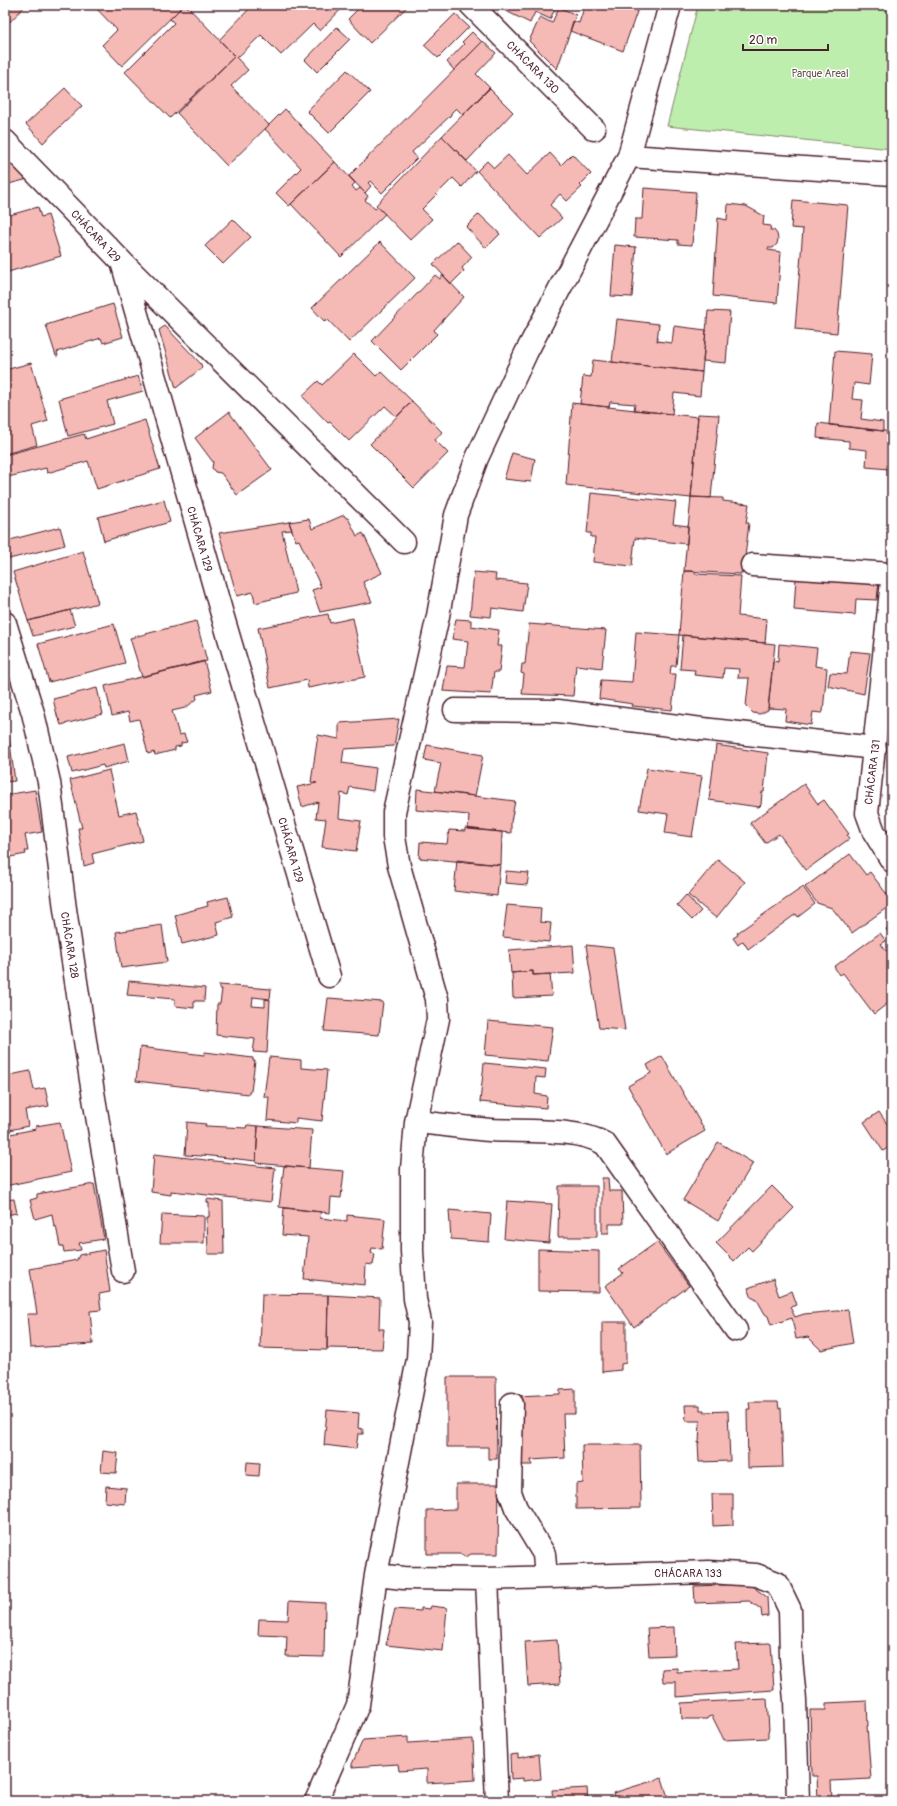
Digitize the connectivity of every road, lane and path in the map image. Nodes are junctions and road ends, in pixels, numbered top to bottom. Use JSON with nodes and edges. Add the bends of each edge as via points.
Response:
{"nodes":[{"id":1,"x":471,"y":5,"type":"edge"},
{"id":2,"x":670,"y":5,"type":"edge"},
{"id":3,"x":594,"y":130,"type":"dead end"},
{"id":4,"x":5,"y":141,"type":"edge"},
{"id":5,"x":629,"y":156,"type":"junction"},
{"id":6,"x":892,"y":174,"type":"edge"},
{"id":7,"x":122,"y":262,"type":"junction"},
{"id":8,"x":404,"y":542,"type":"dead end"},
{"id":9,"x":752,"y":565,"type":"dead end"},
{"id":10,"x":892,"y":574,"type":"edge"},
{"id":11,"x":892,"y":581,"type":"edge"},
{"id":12,"x":5,"y":623,"type":"edge"},
{"id":13,"x":455,"y":710,"type":"dead end"},
{"id":14,"x":875,"y":748,"type":"junction"},
{"id":15,"x":892,"y":861,"type":"edge"},
{"id":16,"x":329,"y":976,"type":"dead end"},
{"id":17,"x":416,"y":1122,"type":"junction"},
{"id":18,"x":124,"y":1271,"type":"dead end"},
{"id":19,"x":736,"y":1330,"type":"dead end"},
{"id":20,"x":512,"y":1404,"type":"dead end"},
{"id":21,"x":376,"y":1575,"type":"junction"},
{"id":22,"x":546,"y":1577,"type":"junction"},
{"id":23,"x":487,"y":1579,"type":"junction"},
{"id":24,"x":316,"y":1801,"type":"edge"},
{"id":25,"x":497,"y":1801,"type":"edge"},
{"id":26,"x":798,"y":1801,"type":"edge"}],
"edges":[{"from":1,"to":3,"type":"street","name":"CHÁCARA 130"},
{"from":2,"to":5,"type":"street"},
{"from":4,"to":7,"type":"street","name":"CHÁCARA 129"},
{"from":5,"to":6,"type":"street"},
{"from":5,"to":17,"type":"street","via":[[526,353],[477,458],[456,515],[438,616],[394,812],[394,837],[399,866],[437,999],[435,1039]]},
{"from":7,"to":8,"type":"street"},
{"from":7,"to":16,"type":"street","name":"CHÁCARA 129"},
{"from":9,"to":10,"type":"street"},
{"from":11,"to":14,"type":"street","name":"CHÁCARA 131"},
{"from":12,"to":18,"type":"street","name":"CHÁCARA 128","via":[[33,714],[49,782],[91,1080]]},
{"from":13,"to":14,"type":"street","via":[[558,711]]},
{"from":14,"to":15,"type":"street","name":"CHÁCARA 131","via":[[867,813],[874,832]]},
{"from":17,"to":19,"type":"street","via":[[490,1130],[572,1134],[596,1139],[605,1144]]},
{"from":17,"to":21,"type":"street","via":[[412,1169],[412,1251],[415,1299],[420,1322],[418,1359]]},
{"from":20,"to":22,"type":"street","via":[[510,1492],[516,1508],[544,1554]]},
{"from":21,"to":23,"type":"street","name":"CHÁCARA 133"},
{"from":21,"to":24,"type":"street","via":[[358,1705]]},
{"from":22,"to":23,"type":"street","name":"CHÁCARA 133"},
{"from":22,"to":26,"type":"street","name":"CHÁCARA 133","via":[[709,1572],[756,1575],[777,1583],[790,1610]]},
{"from":23,"to":25,"type":"street"}]}
